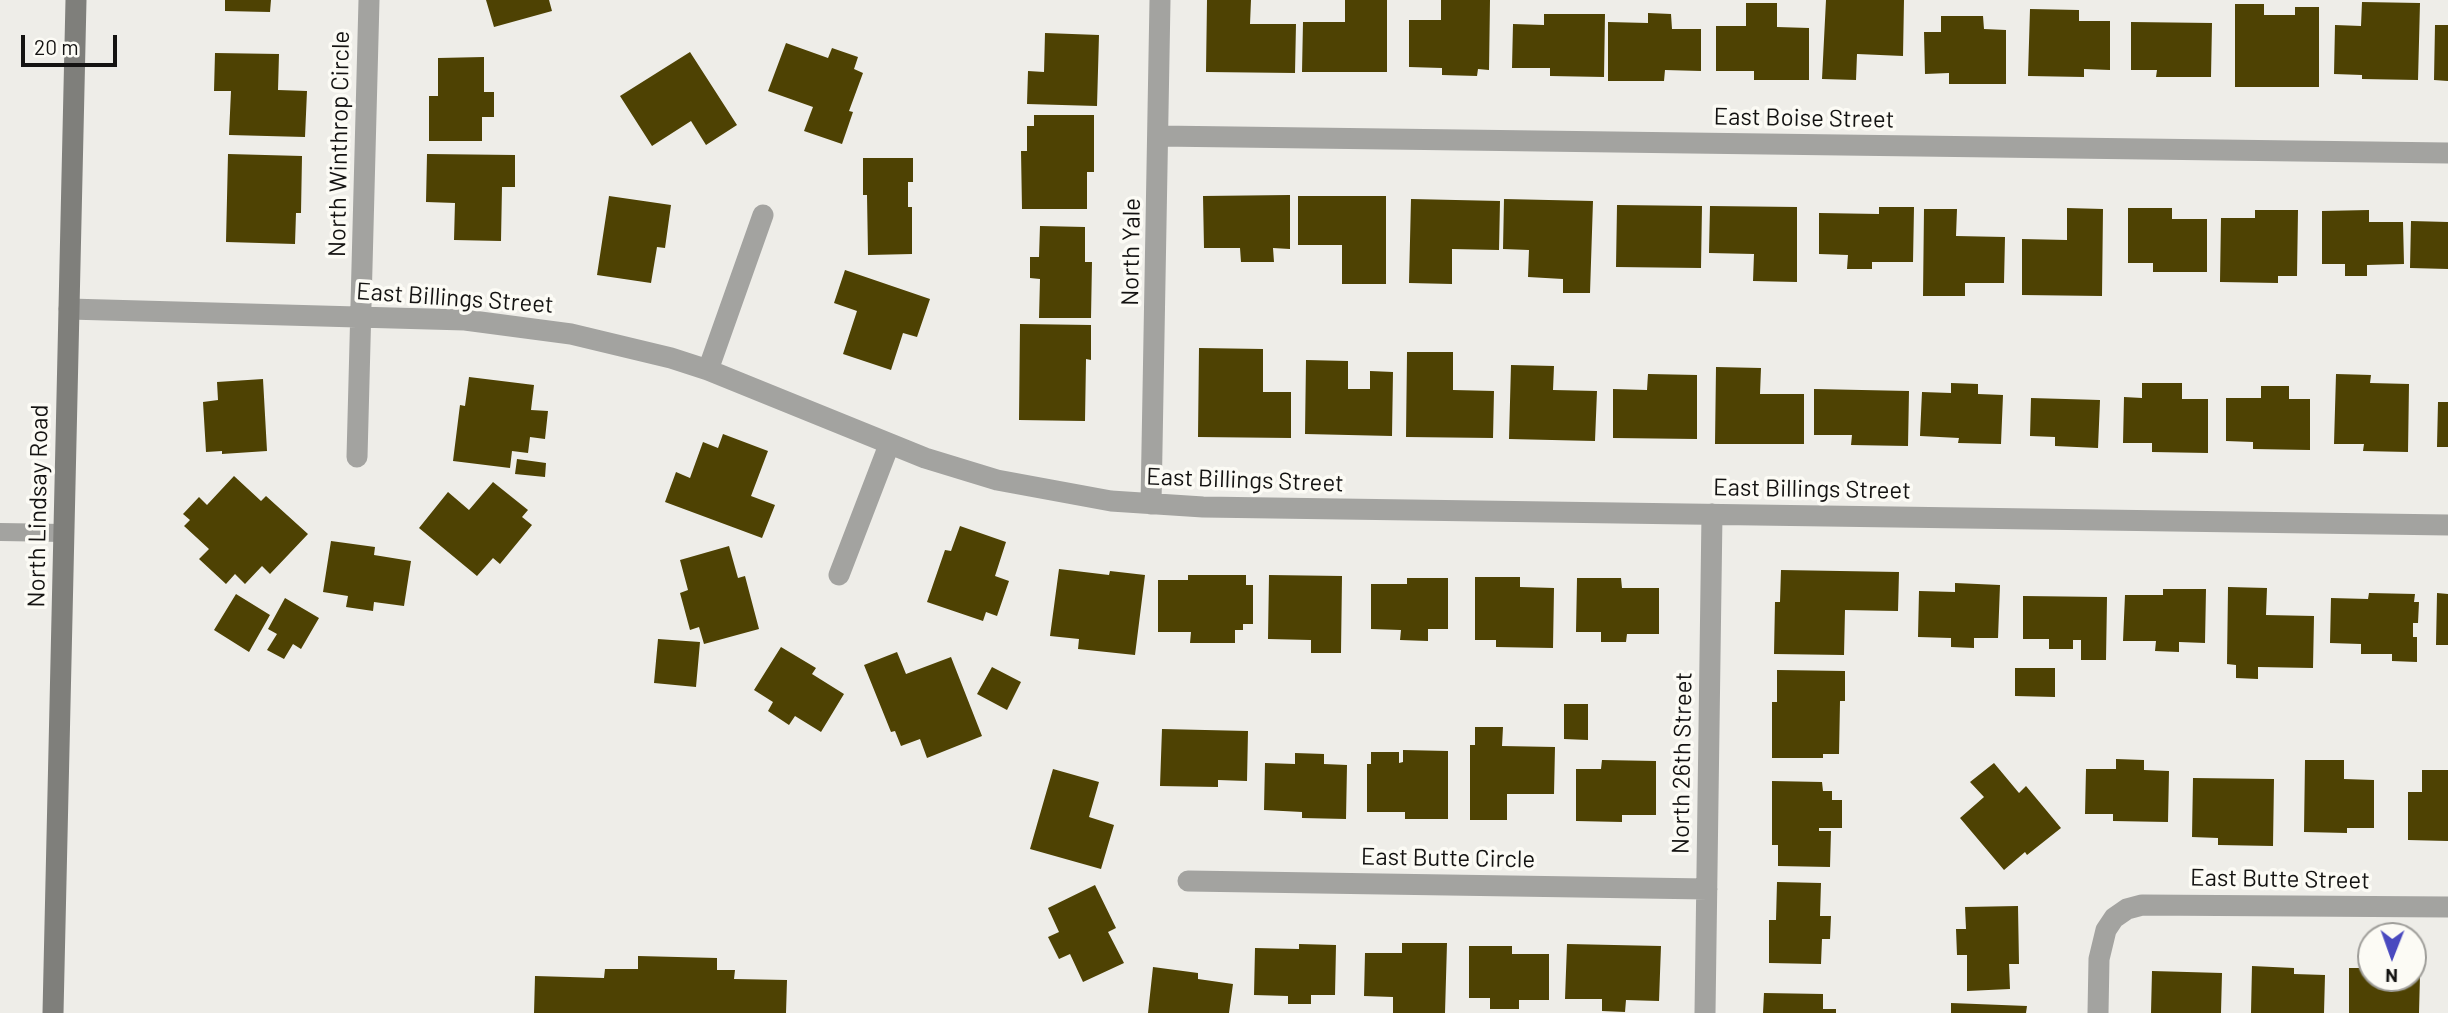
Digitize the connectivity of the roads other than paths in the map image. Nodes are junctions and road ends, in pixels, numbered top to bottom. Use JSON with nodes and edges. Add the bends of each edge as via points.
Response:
{"nodes":[{"id":1,"x":76,"y":0,"type":"edge"},
{"id":2,"x":369,"y":0,"type":"edge"},
{"id":3,"x":1160,"y":0,"type":"edge"},
{"id":4,"x":1159,"y":136,"type":"junction"},
{"id":5,"x":2448,"y":153,"type":"edge"},
{"id":6,"x":763,"y":215,"type":"dead end"},
{"id":7,"x":69,"y":309,"type":"junction"},
{"id":8,"x":360,"y":316,"type":"junction"},
{"id":9,"x":708,"y":370,"type":"junction"},
{"id":10,"x":889,"y":445,"type":"junction"},
{"id":11,"x":357,"y":457,"type":"dead end"},
{"id":12,"x":1151,"y":504,"type":"junction"},
{"id":13,"x":1712,"y":514,"type":"junction"},
{"id":14,"x":2448,"y":525,"type":"edge"},
{"id":15,"x":0,"y":532,"type":"edge"},
{"id":16,"x":64,"y":533,"type":"junction"},
{"id":17,"x":839,"y":575,"type":"dead end"},
{"id":18,"x":1188,"y":881,"type":"dead end"},
{"id":19,"x":1707,"y":889,"type":"junction"},
{"id":20,"x":2448,"y":907,"type":"edge"},
{"id":21,"x":53,"y":1013,"type":"edge"},
{"id":22,"x":1705,"y":1013,"type":"edge"},
{"id":23,"x":2098,"y":1013,"type":"edge"}],
"edges":[{"from":1,"to":7,"type":"main road","name":"North Lindsay Road"},
{"from":2,"to":8,"type":"street","name":"North Winthrop Circle"},
{"from":3,"to":4,"type":"street","name":"North Yale"},
{"from":4,"to":5,"type":"street","name":"East Boise Street"},
{"from":4,"to":12,"type":"street","name":"North Yale"},
{"from":6,"to":9,"type":"street"},
{"from":7,"to":8,"type":"street","name":"East Billings Street"},
{"from":7,"to":16,"type":"main road","name":"North Lindsay Road"},
{"from":8,"to":9,"type":"street","name":"East Billings Street","via":[[465,320],[571,334]]},
{"from":8,"to":11,"type":"street","name":"North Winthrop Circle"},
{"from":9,"to":10,"type":"street","name":"East Billings Street"},
{"from":10,"to":12,"type":"street","name":"East Billings Street","via":[[1033,488]]},
{"from":10,"to":17,"type":"street"},
{"from":12,"to":13,"type":"street","name":"East Billings Street"},
{"from":13,"to":14,"type":"street","name":"East Billings Street"},
{"from":13,"to":19,"type":"street","name":"North 26th Street"},
{"from":15,"to":16,"type":"lane"},
{"from":16,"to":21,"type":"main road","name":"North Lindsay Road"},
{"from":18,"to":19,"type":"street","name":"East Butte Circle"},
{"from":19,"to":22,"type":"street","name":"North 26th Street"},
{"from":20,"to":23,"type":"street","name":"East Butte Street","via":[[2157,903],[2127,909],[2114,918],[2101,945]]}]}
